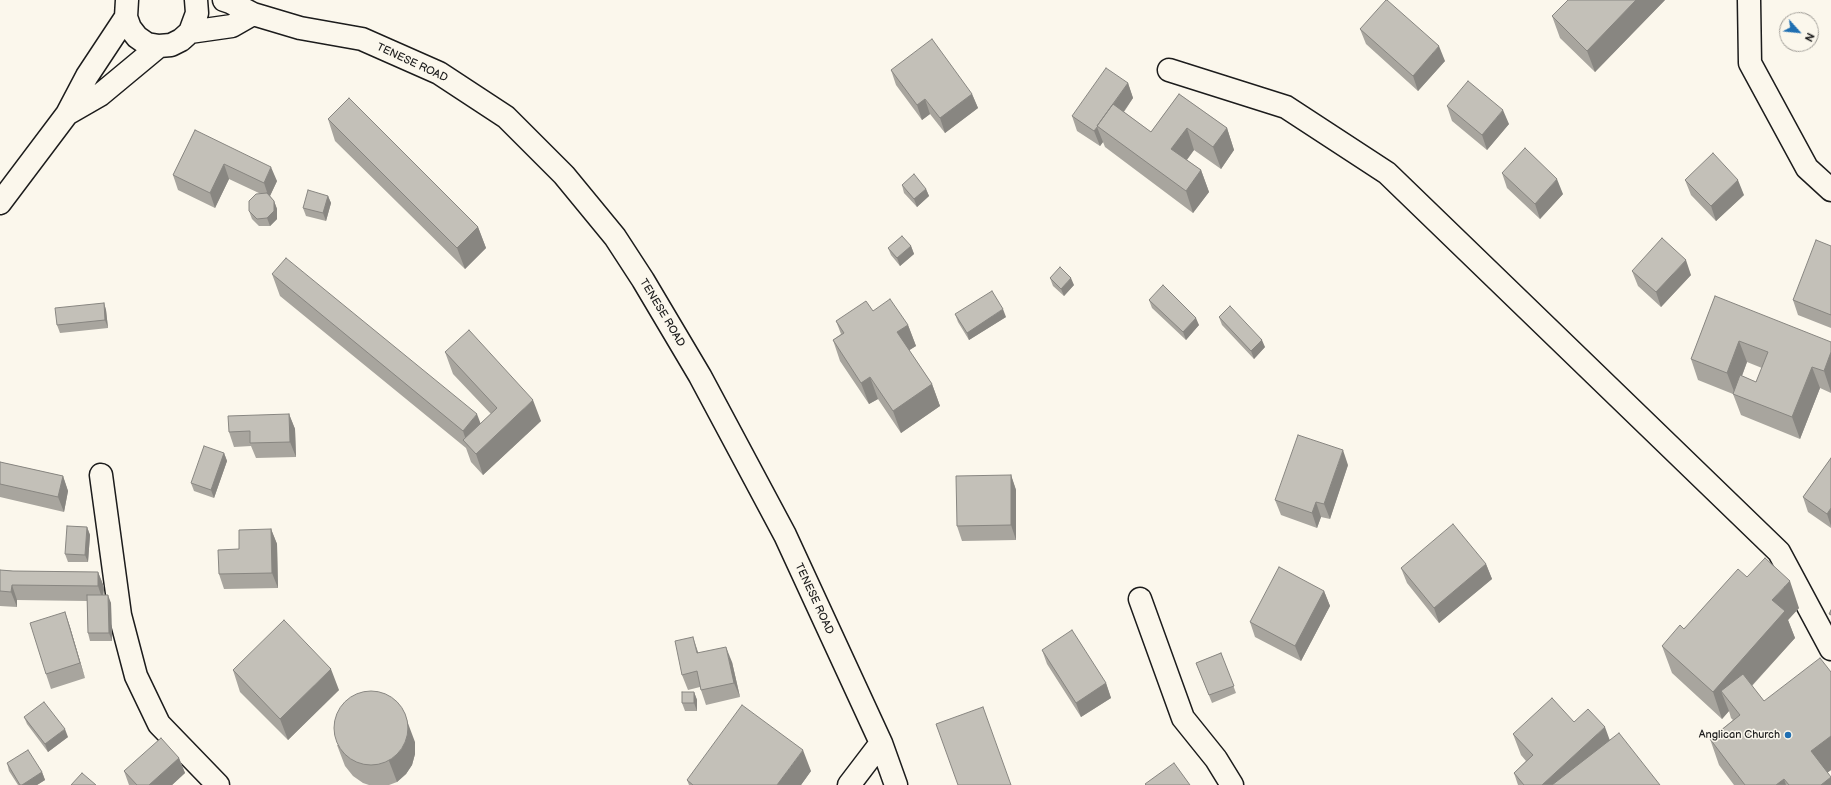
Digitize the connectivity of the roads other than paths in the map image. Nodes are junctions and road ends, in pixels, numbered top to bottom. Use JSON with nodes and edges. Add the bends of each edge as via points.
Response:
{"nodes":[{"id":1,"x":196,"y":0,"type":"edge"},
{"id":2,"x":224,"y":0,"type":"edge"},
{"id":3,"x":1749,"y":0,"type":"edge"},
{"id":4,"x":126,"y":8,"type":"edge"},
{"id":5,"x":253,"y":14,"type":"junction"},
{"id":6,"x":190,"y":32,"type":"junction"},
{"id":7,"x":159,"y":46,"type":"junction"},
{"id":8,"x":1169,"y":70,"type":"dead end"},
{"id":9,"x":67,"y":114,"type":"junction"},
{"id":10,"x":1831,"y":190,"type":"edge"},
{"id":11,"x":0,"y":203,"type":"edge"},
{"id":12,"x":101,"y":475,"type":"dead end"},
{"id":13,"x":1140,"y":599,"type":"dead end"},
{"id":14,"x":1831,"y":649,"type":"edge"},
{"id":15,"x":881,"y":743,"type":"junction"},
{"id":16,"x":218,"y":785,"type":"edge"},
{"id":17,"x":849,"y":785,"type":"edge"},
{"id":18,"x":896,"y":785,"type":"edge"},
{"id":19,"x":1232,"y":785,"type":"edge"}],
"edges":[{"from":1,"to":6,"type":"street","via":[[197,13]]},
{"from":2,"to":5,"type":"street","name":"TENESE ROAD"},
{"from":3,"to":10,"type":"street","via":[[1750,63],[1807,168]]},
{"from":4,"to":7,"type":"street","via":[[130,28],[137,37],[147,44]]},
{"from":4,"to":9,"type":"street"},
{"from":5,"to":6,"type":"street","via":[[232,26]]},
{"from":5,"to":15,"type":"street","name":"TENESE ROAD","via":[[300,28],[362,39],[439,73],[506,116],[564,175],[615,237],[700,376],[785,535]]},
{"from":6,"to":7,"type":"street","via":[[171,46]]},
{"from":7,"to":9,"type":"street","via":[[100,95]]},
{"from":8,"to":14,"type":"street","via":[[1286,107],[1387,173],[1779,552]]},
{"from":9,"to":11,"type":"street"},
{"from":12,"to":16,"type":"street","via":[[120,615],[136,676],[159,724]]},
{"from":13,"to":19,"type":"street","via":[[1183,718]]},
{"from":15,"to":17,"type":"street"},
{"from":15,"to":18,"type":"street","name":"TENESE ROAD"}]}
